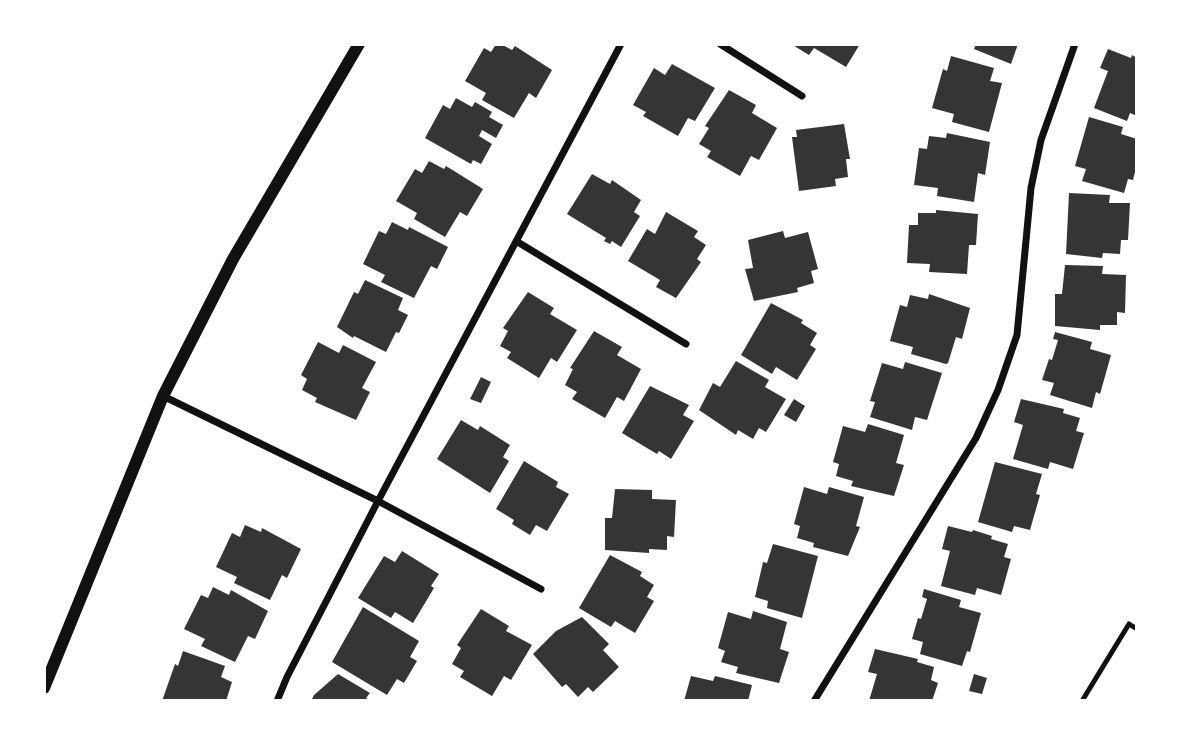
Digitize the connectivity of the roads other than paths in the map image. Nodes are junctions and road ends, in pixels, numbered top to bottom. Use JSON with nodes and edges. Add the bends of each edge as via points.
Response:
{"nodes":[{"id":1,"x":359,"y":44,"type":"edge"},
{"id":2,"x":621,"y":44,"type":"edge"},
{"id":3,"x":719,"y":44,"type":"edge"},
{"id":4,"x":1075,"y":44,"type":"edge"},
{"id":5,"x":802,"y":96,"type":"dead end"},
{"id":6,"x":516,"y":241,"type":"junction"},
{"id":7,"x":687,"y":344,"type":"dead end"},
{"id":8,"x":163,"y":396,"type":"junction"},
{"id":9,"x":378,"y":501,"type":"junction"},
{"id":10,"x":541,"y":589,"type":"dead end"},
{"id":11,"x":1137,"y":629,"type":"edge"},
{"id":12,"x":44,"y":688,"type":"edge"},
{"id":13,"x":277,"y":701,"type":"edge"},
{"id":14,"x":814,"y":701,"type":"edge"},
{"id":15,"x":1082,"y":701,"type":"edge"}],
"edges":[{"from":1,"to":8,"type":"street","via":[[233,259]]},
{"from":2,"to":6,"type":"street"},
{"from":3,"to":5,"type":"street"},
{"from":4,"to":14,"type":"street","via":[[1041,140],[1031,188],[1017,335],[998,390],[976,438]]},
{"from":6,"to":7,"type":"street"},
{"from":6,"to":9,"type":"street"},
{"from":8,"to":9,"type":"street"},
{"from":8,"to":12,"type":"street"},
{"from":9,"to":10,"type":"street"},
{"from":9,"to":13,"type":"street"},
{"from":11,"to":15,"type":"lane","via":[[1129,624]]}]}
